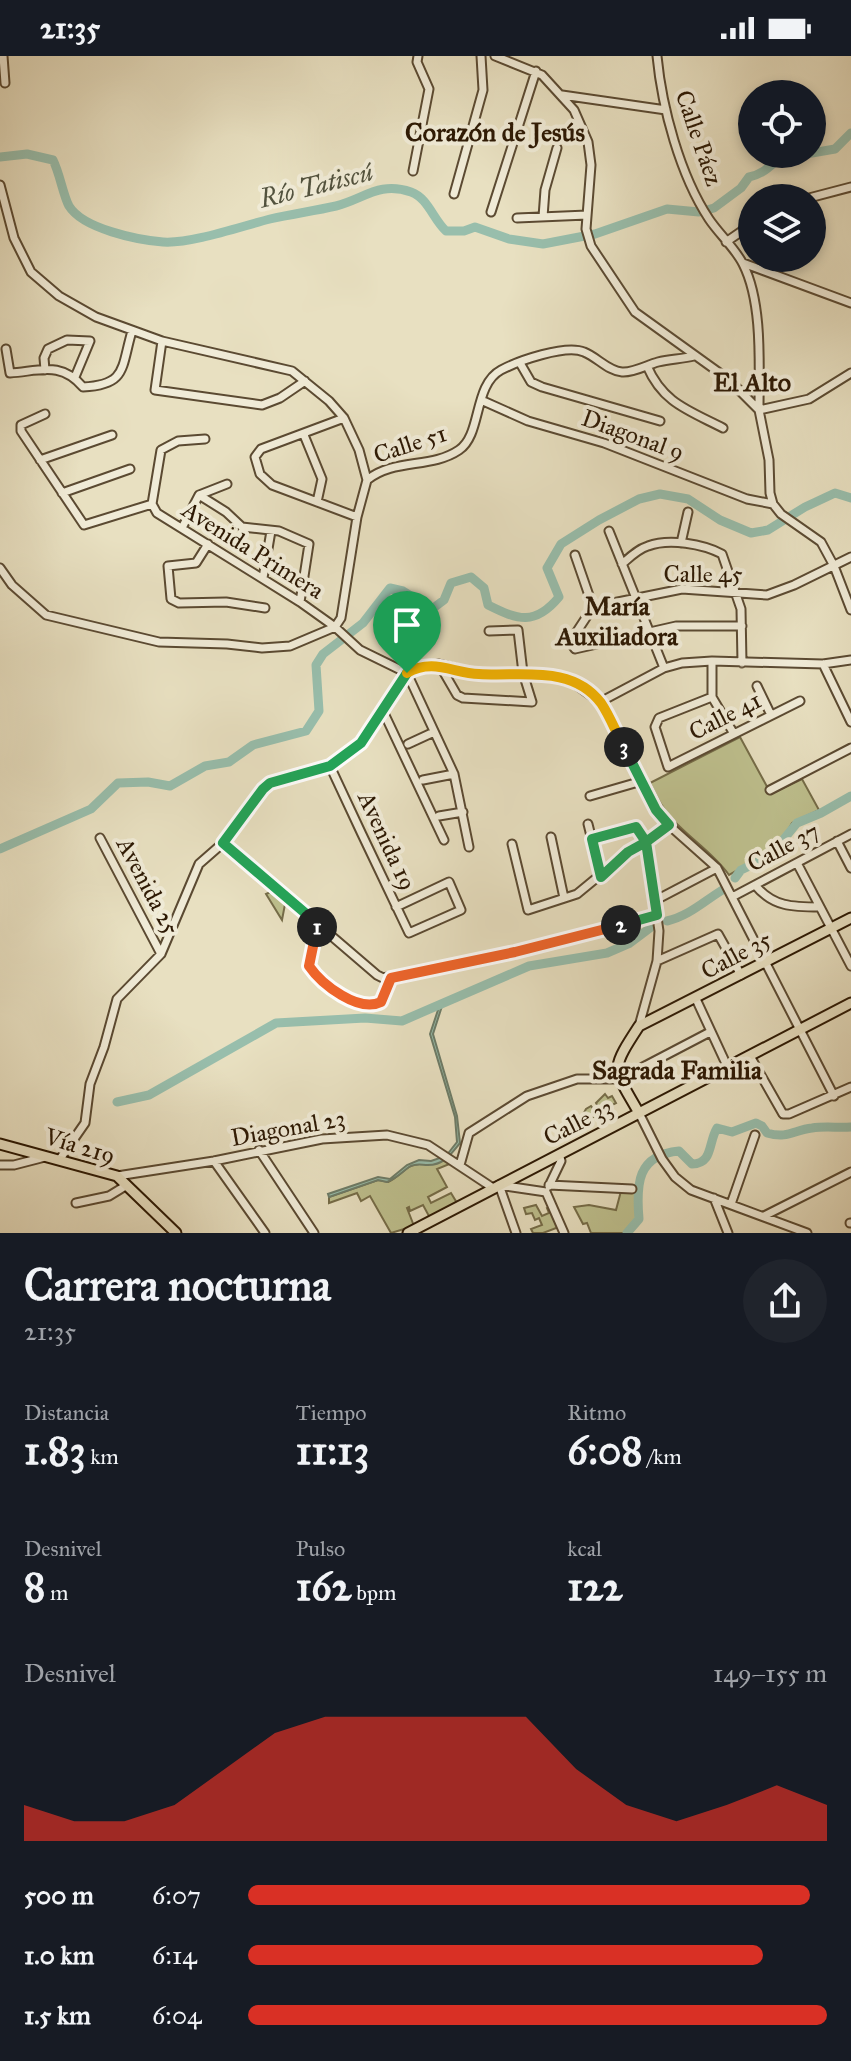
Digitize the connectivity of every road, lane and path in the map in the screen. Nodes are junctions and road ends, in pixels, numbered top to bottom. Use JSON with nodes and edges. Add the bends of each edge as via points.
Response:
{"nodes":[{"id":1,"x":3,"y":56,"type":"edge"},
{"id":2,"x":418,"y":56,"type":"edge"},
{"id":3,"x":481,"y":56,"type":"edge"},
{"id":4,"x":495,"y":56,"type":"edge"},
{"id":5,"x":657,"y":56,"type":"edge"},
{"id":6,"x":536,"y":71,"type":"junction"},
{"id":7,"x":5,"y":83,"type":"dead end"},
{"id":8,"x":562,"y":95,"type":"junction"},
{"id":9,"x":666,"y":110,"type":"junction"},
{"id":10,"x":557,"y":148,"type":"dead end"},
{"id":11,"x":413,"y":171,"type":"dead end"},
{"id":12,"x":0,"y":185,"type":"edge"},
{"id":13,"x":851,"y":187,"type":"edge"},
{"id":14,"x":454,"y":194,"type":"dead end"},
{"id":15,"x":826,"y":194,"type":"edge"},
{"id":16,"x":491,"y":212,"type":"dead end"},
{"id":17,"x":587,"y":215,"type":"junction"},
{"id":18,"x":543,"y":217,"type":"junction"},
{"id":19,"x":517,"y":218,"type":"dead end"},
{"id":20,"x":738,"y":234,"type":"edge"},
{"id":21,"x":726,"y":242,"type":"junction"},
{"id":22,"x":738,"y":257,"type":"edge"},
{"id":23,"x":746,"y":272,"type":"edge"},
{"id":24,"x":769,"y":272,"type":"edge"},
{"id":25,"x":851,"y":303,"type":"edge"},
{"id":26,"x":132,"y":331,"type":"junction"},
{"id":27,"x":162,"y":341,"type":"junction"},
{"id":28,"x":6,"y":349,"type":"dead end"},
{"id":29,"x":694,"y":356,"type":"junction"},
{"id":30,"x":520,"y":363,"type":"junction"},
{"id":31,"x":647,"y":366,"type":"junction"},
{"id":32,"x":45,"y":370,"type":"junction"},
{"id":33,"x":851,"y":373,"type":"edge"},
{"id":34,"x":75,"y":377,"type":"junction"},
{"id":35,"x":305,"y":381,"type":"junction"},
{"id":36,"x":481,"y":400,"type":"junction"},
{"id":37,"x":759,"y":410,"type":"junction"},
{"id":38,"x":45,"y":414,"type":"dead end"},
{"id":39,"x":344,"y":418,"type":"junction"},
{"id":40,"x":660,"y":421,"type":"dead end"},
{"id":41,"x":723,"y":428,"type":"dead end"},
{"id":42,"x":112,"y":435,"type":"dead end"},
{"id":43,"x":304,"y":435,"type":"junction"},
{"id":44,"x":205,"y":439,"type":"dead end"},
{"id":45,"x":40,"y":460,"type":"junction"},
{"id":46,"x":130,"y":469,"type":"dead end"},
{"id":47,"x":367,"y":480,"type":"junction"},
{"id":48,"x":227,"y":484,"type":"dead end"},
{"id":49,"x":62,"y":493,"type":"junction"},
{"id":50,"x":199,"y":495,"type":"junction"},
{"id":51,"x":317,"y":502,"type":"junction"},
{"id":52,"x":152,"y":504,"type":"junction"},
{"id":53,"x":773,"y":504,"type":"junction"},
{"id":54,"x":688,"y":512,"type":"dead end"},
{"id":55,"x":357,"y":517,"type":"junction"},
{"id":56,"x":182,"y":528,"type":"junction"},
{"id":57,"x":271,"y":531,"type":"junction"},
{"id":58,"x":609,"y":531,"type":"dead end"},
{"id":59,"x":681,"y":543,"type":"junction"},
{"id":60,"x":208,"y":544,"type":"junction"},
{"id":61,"x":575,"y":555,"type":"dead end"},
{"id":62,"x":851,"y":557,"type":"edge"},
{"id":63,"x":622,"y":564,"type":"junction"},
{"id":64,"x":834,"y":566,"type":"junction"},
{"id":65,"x":0,"y":568,"type":"edge"},
{"id":66,"x":263,"y":578,"type":"junction"},
{"id":67,"x":736,"y":591,"type":"junction"},
{"id":68,"x":636,"y":599,"type":"junction"},
{"id":69,"x":300,"y":602,"type":"junction"},
{"id":70,"x":593,"y":607,"type":"junction"},
{"id":71,"x":265,"y":608,"type":"dead end"},
{"id":72,"x":851,"y":610,"type":"edge"},
{"id":73,"x":742,"y":626,"type":"junction"},
{"id":74,"x":338,"y":630,"type":"junction"},
{"id":75,"x":489,"y":631,"type":"dead end"},
{"id":76,"x":649,"y":633,"type":"junction"},
{"id":77,"x":851,"y":660,"type":"edge"},
{"id":78,"x":712,"y":661,"type":"junction"},
{"id":79,"x":742,"y":663,"type":"junction"},
{"id":80,"x":439,"y":664,"type":"junction"},
{"id":81,"x":823,"y":664,"type":"junction"},
{"id":82,"x":664,"y":668,"type":"junction"},
{"id":83,"x":407,"y":673,"type":"junction"},
{"id":84,"x":523,"y":673,"type":"junction"},
{"id":85,"x":757,"y":686,"type":"dead end"},
{"id":86,"x":712,"y":697,"type":"junction"},
{"id":87,"x":800,"y":701,"type":"dead end"},
{"id":88,"x":600,"y":702,"type":"junction"},
{"id":89,"x":383,"y":711,"type":"junction"},
{"id":90,"x":771,"y":715,"type":"junction"},
{"id":91,"x":851,"y":722,"type":"edge"},
{"id":92,"x":434,"y":732,"type":"junction"},
{"id":93,"x":734,"y":734,"type":"junction"},
{"id":94,"x":408,"y":744,"type":"dead end"},
{"id":95,"x":851,"y":748,"type":"edge"},
{"id":96,"x":330,"y":766,"type":"junction"},
{"id":97,"x":454,"y":774,"type":"junction"},
{"id":98,"x":423,"y":780,"type":"dead end"},
{"id":99,"x":642,"y":781,"type":"junction"},
{"id":100,"x":770,"y":790,"type":"dead end"},
{"id":101,"x":590,"y":796,"type":"dead end"},
{"id":102,"x":463,"y":812,"type":"junction"},
{"id":103,"x":439,"y":816,"type":"dead end"},
{"id":104,"x":588,"y":824,"type":"dead end"},
{"id":105,"x":669,"y":825,"type":"junction"},
{"id":106,"x":851,"y":834,"type":"edge"},
{"id":107,"x":551,"y":837,"type":"dead end"},
{"id":108,"x":100,"y":838,"type":"dead end"},
{"id":109,"x":592,"y":839,"type":"junction"},
{"id":110,"x":444,"y":840,"type":"dead end"},
{"id":111,"x":837,"y":841,"type":"junction"},
{"id":112,"x":646,"y":842,"type":"junction"},
{"id":113,"x":223,"y":843,"type":"junction"},
{"id":114,"x":512,"y":844,"type":"dead end"},
{"id":115,"x":469,"y":847,"type":"dead end"},
{"id":116,"x":797,"y":863,"type":"junction"},
{"id":117,"x":717,"y":868,"type":"junction"},
{"id":118,"x":851,"y":868,"type":"edge"},
{"id":119,"x":601,"y":877,"type":"junction"},
{"id":120,"x":755,"y":885,"type":"junction"},
{"id":121,"x":734,"y":896,"type":"junction"},
{"id":122,"x":564,"y":898,"type":"junction"},
{"id":123,"x":656,"y":900,"type":"junction"},
{"id":124,"x":396,"y":907,"type":"junction"},
{"id":125,"x":820,"y":907,"type":"junction"},
{"id":126,"x":657,"y":915,"type":"junction"},
{"id":127,"x":851,"y":918,"type":"edge"},
{"id":128,"x":318,"y":924,"type":"junction"},
{"id":129,"x":831,"y":928,"type":"junction"},
{"id":130,"x":161,"y":954,"type":"junction"},
{"id":131,"x":657,"y":961,"type":"junction"},
{"id":132,"x":765,"y":962,"type":"junction"},
{"id":133,"x":851,"y":966,"type":"edge"},
{"id":134,"x":741,"y":975,"type":"junction"},
{"id":135,"x":391,"y":978,"type":"junction"},
{"id":136,"x":696,"y":999,"type":"junction"},
{"id":137,"x":851,"y":1003,"type":"edge"},
{"id":138,"x":639,"y":1026,"type":"junction"},
{"id":139,"x":800,"y":1030,"type":"junction"},
{"id":140,"x":710,"y":1032,"type":"junction"},
{"id":141,"x":750,"y":1056,"type":"junction"},
{"id":142,"x":728,"y":1068,"type":"junction"},
{"id":143,"x":620,"y":1079,"type":"junction"},
{"id":144,"x":851,"y":1087,"type":"edge"},
{"id":145,"x":834,"y":1096,"type":"junction"},
{"id":146,"x":639,"y":1113,"type":"junction"},
{"id":147,"x":755,"y":1135,"type":"dead end"},
{"id":148,"x":0,"y":1144,"type":"edge"},
{"id":149,"x":259,"y":1150,"type":"junction"},
{"id":150,"x":559,"y":1154,"type":"junction"},
{"id":151,"x":47,"y":1157,"type":"junction"},
{"id":152,"x":60,"y":1159,"type":"junction"},
{"id":153,"x":214,"y":1161,"type":"junction"},
{"id":154,"x":0,"y":1165,"type":"edge"},
{"id":155,"x":460,"y":1165,"type":"junction"},
{"id":156,"x":851,"y":1172,"type":"edge"},
{"id":157,"x":117,"y":1176,"type":"junction"},
{"id":158,"x":127,"y":1185,"type":"junction"},
{"id":159,"x":496,"y":1187,"type":"junction"},
{"id":160,"x":548,"y":1189,"type":"junction"},
{"id":161,"x":632,"y":1189,"type":"dead end"},
{"id":162,"x":714,"y":1198,"type":"junction"},
{"id":163,"x":76,"y":1203,"type":"dead end"},
{"id":164,"x":731,"y":1204,"type":"junction"},
{"id":165,"x":764,"y":1216,"type":"junction"},
{"id":166,"x":176,"y":1233,"type":"edge"},
{"id":167,"x":265,"y":1233,"type":"edge"},
{"id":168,"x":314,"y":1233,"type":"edge"},
{"id":169,"x":408,"y":1233,"type":"edge"},
{"id":170,"x":516,"y":1233,"type":"edge"},
{"id":171,"x":564,"y":1233,"type":"edge"},
{"id":172,"x":728,"y":1233,"type":"edge"},
{"id":173,"x":807,"y":1233,"type":"edge"}],
"edges":[{"from":1,"to":7,"type":"street"},
{"from":2,"to":11,"type":"street","via":[[429,89]]},
{"from":3,"to":14,"type":"street","via":[[483,90]]},
{"from":4,"to":6,"type":"street"},
{"from":5,"to":9,"type":"street","name":"Calle Páez"},
{"from":6,"to":8,"type":"street"},
{"from":6,"to":16,"type":"street"},
{"from":8,"to":9,"type":"street"},
{"from":8,"to":17,"type":"street","via":[[588,142]]},
{"from":9,"to":21,"type":"street","name":"Calle Páez","via":[[701,206]]},
{"from":10,"to":18,"type":"street"},
{"from":12,"to":26,"type":"street","via":[[14,238],[31,272],[59,296]]},
{"from":13,"to":15,"type":"street"},
{"from":17,"to":18,"type":"street"},
{"from":17,"to":29,"type":"street","via":[[590,244],[635,312]]},
{"from":18,"to":19,"type":"street"},
{"from":20,"to":21,"type":"street"},
{"from":21,"to":22,"type":"street","name":"Calle Páez"},
{"from":23,"to":37,"type":"street","name":"Calle Páez","via":[[754,297]]},
{"from":24,"to":25,"type":"street"},
{"from":26,"to":27,"type":"street"},
{"from":26,"to":34,"type":"street","via":[[118,377],[107,386],[83,387]]},
{"from":27,"to":35,"type":"street","via":[[292,371]]},
{"from":27,"to":35,"type":"street","via":[[155,390],[262,405]]},
{"from":28,"to":32,"type":"street","via":[[10,373]]},
{"from":29,"to":31,"type":"street","name":"Calle 51"},
{"from":29,"to":37,"type":"street","via":[[728,379]]},
{"from":30,"to":31,"type":"street","name":"Calle 51","via":[[577,350],[621,372]]},
{"from":30,"to":36,"type":"street","name":"Calle 51","via":[[499,371]]},
{"from":30,"to":40,"type":"street","via":[[531,382],[542,387]]},
{"from":31,"to":41,"type":"street","via":[[670,401]]},
{"from":32,"to":34,"type":"street","via":[[61,369]]},
{"from":32,"to":34,"type":"street","via":[[48,349],[67,340],[90,341]]},
{"from":33,"to":37,"type":"street","via":[[809,399]]},
{"from":35,"to":39,"type":"street"},
{"from":36,"to":47,"type":"street","name":"Calle 51","via":[[459,451],[383,469]]},
{"from":36,"to":53,"type":"street","name":"Diagonal 9","via":[[747,499]]},
{"from":37,"to":53,"type":"street","name":"Calle Páez"},
{"from":38,"to":45,"type":"street","via":[[20,428]]},
{"from":39,"to":43,"type":"street"},
{"from":39,"to":47,"type":"street"},
{"from":42,"to":45,"type":"street"},
{"from":43,"to":51,"type":"street","via":[[322,479]]},
{"from":43,"to":51,"type":"street","via":[[261,449],[255,457],[260,474],[272,485]]},
{"from":44,"to":52,"type":"street","via":[[178,441],[161,450]]},
{"from":45,"to":49,"type":"street"},
{"from":46,"to":49,"type":"street"},
{"from":47,"to":55,"type":"street"},
{"from":48,"to":50,"type":"street"},
{"from":49,"to":52,"type":"street","via":[[84,525]]},
{"from":50,"to":56,"type":"street"},
{"from":50,"to":57,"type":"street","via":[[242,527]]},
{"from":51,"to":55,"type":"street"},
{"from":52,"to":56,"type":"street","name":"Avenida Primera"},
{"from":53,"to":64,"type":"street","via":[[821,542]]},
{"from":54,"to":59,"type":"street"},
{"from":55,"to":74,"type":"street"},
{"from":56,"to":60,"type":"street","name":"Avenida Primera"},
{"from":57,"to":66,"type":"street"},
{"from":57,"to":69,"type":"street","via":[[309,544]]},
{"from":58,"to":63,"type":"street"},
{"from":59,"to":63,"type":"street","via":[[651,544]]},
{"from":59,"to":67,"type":"street","via":[[722,554]]},
{"from":60,"to":66,"type":"street","name":"Avenida Primera"},
{"from":60,"to":71,"type":"street","via":[[196,563],[168,566],[171,599]]},
{"from":61,"to":70,"type":"street"},
{"from":62,"to":64,"type":"street","name":"Calle 45"},
{"from":63,"to":68,"type":"street"},
{"from":64,"to":67,"type":"street","name":"Calle 45","via":[[767,595]]},
{"from":64,"to":72,"type":"street"},
{"from":65,"to":74,"type":"street","via":[[46,615],[159,642],[262,648],[290,646]]},
{"from":66,"to":69,"type":"street","name":"Avenida Primera"},
{"from":67,"to":68,"type":"street","name":"Calle 45","via":[[682,589]]},
{"from":67,"to":73,"type":"street"},
{"from":68,"to":70,"type":"street","name":"Calle 45"},
{"from":68,"to":76,"type":"street"},
{"from":69,"to":74,"type":"street","name":"Avenida Primera"},
{"from":70,"to":76,"type":"street","via":[[570,642],[575,649]]},
{"from":73,"to":76,"type":"street","via":[[695,624]]},
{"from":73,"to":79,"type":"street"},
{"from":74,"to":83,"type":"street","name":"Avenida Primera","via":[[360,650]]},
{"from":75,"to":84,"type":"street","via":[[518,630]]},
{"from":76,"to":82,"type":"street"},
{"from":77,"to":81,"type":"street"},
{"from":78,"to":79,"type":"street"},
{"from":78,"to":82,"type":"street"},
{"from":78,"to":86,"type":"street"},
{"from":79,"to":81,"type":"street"},
{"from":80,"to":83,"type":"street"},
{"from":80,"to":84,"type":"street","via":[[474,674]]},
{"from":80,"to":84,"type":"street","via":[[460,697],[532,702]]},
{"from":81,"to":91,"type":"street"},
{"from":82,"to":88,"type":"street"},
{"from":83,"to":89,"type":"street"},
{"from":83,"to":92,"type":"street"},
{"from":84,"to":88,"type":"street","via":[[571,681]]},
{"from":85,"to":90,"type":"street"},
{"from":86,"to":93,"type":"street"},
{"from":86,"to":93,"type":"street","name":"Calle 41","via":[[659,718],[655,727],[668,767]]},
{"from":87,"to":90,"type":"street","name":"Calle 41"},
{"from":88,"to":99,"type":"street"},
{"from":89,"to":96,"type":"street","via":[[361,743]]},
{"from":89,"to":110,"type":"street"},
{"from":90,"to":93,"type":"street","name":"Calle 41"},
{"from":92,"to":94,"type":"street"},
{"from":92,"to":97,"type":"street"},
{"from":95,"to":100,"type":"street"},
{"from":96,"to":113,"type":"street","via":[[270,783]]},
{"from":96,"to":124,"type":"street","name":"Avenida 19"},
{"from":97,"to":98,"type":"street"},
{"from":97,"to":102,"type":"street"},
{"from":99,"to":101,"type":"street"},
{"from":99,"to":105,"type":"street"},
{"from":102,"to":103,"type":"street"},
{"from":102,"to":115,"type":"street"},
{"from":104,"to":109,"type":"street"},
{"from":105,"to":112,"type":"street"},
{"from":105,"to":117,"type":"street"},
{"from":106,"to":111,"type":"street","name":"Calle 37"},
{"from":107,"to":122,"type":"street"},
{"from":108,"to":130,"type":"street","name":"Avenida 25"},
{"from":109,"to":112,"type":"street","via":[[636,827]]},
{"from":109,"to":119,"type":"street"},
{"from":111,"to":116,"type":"street","name":"Calle 37"},
{"from":111,"to":118,"type":"street"},
{"from":112,"to":119,"type":"street"},
{"from":112,"to":123,"type":"street"},
{"from":113,"to":128,"type":"street"},
{"from":113,"to":130,"type":"street","via":[[195,871]]},
{"from":114,"to":122,"type":"street","via":[[528,910]]},
{"from":116,"to":120,"type":"street","name":"Calle 37"},
{"from":116,"to":125,"type":"street"},
{"from":117,"to":121,"type":"street"},
{"from":117,"to":123,"type":"street"},
{"from":119,"to":122,"type":"street"},
{"from":120,"to":121,"type":"street","name":"Calle 37"},
{"from":120,"to":125,"type":"street","via":[[777,903]]},
{"from":121,"to":132,"type":"street"},
{"from":123,"to":126,"type":"street"},
{"from":124,"to":124,"type":"street","name":"Avenida 19","via":[[409,933],[461,910],[449,882]]},
{"from":125,"to":129,"type":"street"},
{"from":126,"to":131,"type":"street"},
{"from":126,"to":135,"type":"street"},
{"from":127,"to":129,"type":"main road","name":"Calle 35"},
{"from":128,"to":135,"type":"street","via":[[377,975]]},
{"from":128,"to":135,"type":"street","via":[[308,962],[350,1001],[377,1005]]},
{"from":129,"to":132,"type":"main road","name":"Calle 35"},
{"from":129,"to":133,"type":"street"},
{"from":130,"to":152,"type":"street","via":[[117,999],[90,1084],[85,1123]]},
{"from":131,"to":134,"type":"street","via":[[718,934]]},
{"from":131,"to":138,"type":"street"},
{"from":132,"to":134,"type":"main road","name":"Calle 35"},
{"from":132,"to":139,"type":"street"},
{"from":134,"to":136,"type":"main road","name":"Calle 35"},
{"from":136,"to":138,"type":"main road","name":"Calle 35"},
{"from":136,"to":140,"type":"street"},
{"from":137,"to":139,"type":"main road","name":"Calle 33"},
{"from":138,"to":143,"type":"main road","via":[[619,1056]]},
{"from":139,"to":141,"type":"main road","name":"Calle 33"},
{"from":139,"to":145,"type":"street"},
{"from":140,"to":142,"type":"street"},
{"from":140,"to":143,"type":"street"},
{"from":141,"to":142,"type":"main road","name":"Calle 33"},
{"from":141,"to":145,"type":"street","via":[[783,1114]]},
{"from":142,"to":146,"type":"main road","name":"Calle 33"},
{"from":143,"to":146,"type":"main road"},
{"from":143,"to":155,"type":"street","via":[[577,1079],[527,1096],[469,1133]]},
{"from":144,"to":145,"type":"street"},
{"from":146,"to":150,"type":"main road","name":"Calle 33"},
{"from":146,"to":162,"type":"street","via":[[675,1177]]},
{"from":147,"to":164,"type":"street"},
{"from":148,"to":151,"type":"main road","name":"Vía 219"},
{"from":149,"to":153,"type":"street","name":"Diagonal 23"},
{"from":149,"to":155,"type":"street","name":"Diagonal 23","via":[[387,1135],[428,1145]]},
{"from":149,"to":168,"type":"street"},
{"from":150,"to":159,"type":"main road","name":"Calle 33"},
{"from":150,"to":160,"type":"street","via":[[561,1161]]},
{"from":151,"to":152,"type":"main road","name":"Vía 219"},
{"from":151,"to":154,"type":"street"},
{"from":152,"to":157,"type":"main road","name":"Vía 219"},
{"from":153,"to":157,"type":"street","name":"Diagonal 23"},
{"from":153,"to":167,"type":"street"},
{"from":155,"to":159,"type":"street","name":"Diagonal 23"},
{"from":156,"to":165,"type":"street"},
{"from":157,"to":158,"type":"main road","name":"Vía 219"},
{"from":158,"to":163,"type":"street","via":[[109,1196]]},
{"from":158,"to":166,"type":"main road","name":"Vía 219"},
{"from":159,"to":160,"type":"street"},
{"from":159,"to":169,"type":"main road","name":"Calle 33"},
{"from":159,"to":170,"type":"street"},
{"from":160,"to":161,"type":"street"},
{"from":160,"to":171,"type":"street"},
{"from":162,"to":164,"type":"street"},
{"from":162,"to":172,"type":"street"},
{"from":164,"to":165,"type":"street"},
{"from":165,"to":173,"type":"street"}]}
